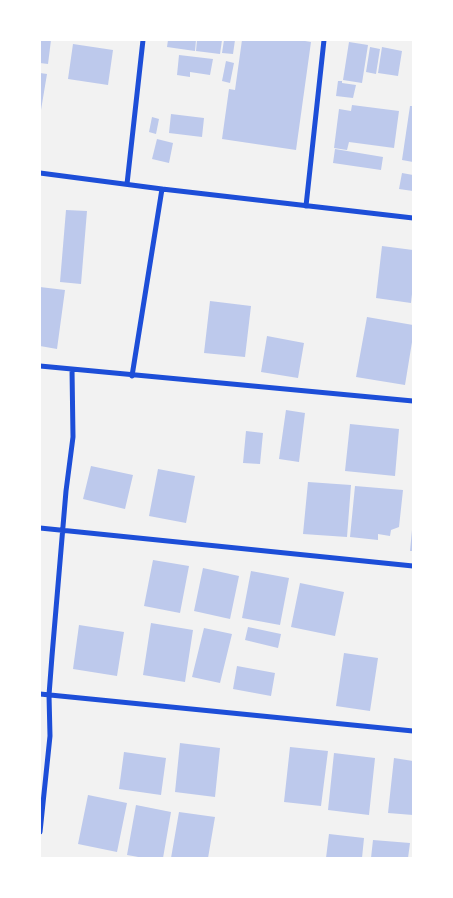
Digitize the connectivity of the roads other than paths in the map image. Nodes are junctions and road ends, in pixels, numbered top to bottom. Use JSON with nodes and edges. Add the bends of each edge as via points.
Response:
{"nodes":[{"id":1,"x":143,"y":40,"type":"edge"},
{"id":2,"x":324,"y":40,"type":"edge"},
{"id":3,"x":40,"y":173,"type":"edge"},
{"id":4,"x":127,"y":184,"type":"junction"},
{"id":5,"x":162,"y":189,"type":"junction"},
{"id":6,"x":306,"y":206,"type":"junction"},
{"id":7,"x":413,"y":218,"type":"edge"},
{"id":8,"x":40,"y":366,"type":"edge"},
{"id":9,"x":72,"y":369,"type":"junction"},
{"id":10,"x":132,"y":376,"type":"junction"},
{"id":11,"x":413,"y":401,"type":"edge"},
{"id":12,"x":40,"y":528,"type":"edge"},
{"id":13,"x":62,"y":530,"type":"junction"},
{"id":14,"x":413,"y":566,"type":"edge"},
{"id":15,"x":40,"y":694,"type":"edge"},
{"id":16,"x":49,"y":695,"type":"junction"},
{"id":17,"x":413,"y":731,"type":"edge"},
{"id":18,"x":40,"y":832,"type":"edge"}],
"edges":[{"from":1,"to":4,"type":"street"},
{"from":2,"to":6,"type":"street"},
{"from":3,"to":4,"type":"street"},
{"from":4,"to":5,"type":"street"},
{"from":5,"to":6,"type":"street"},
{"from":5,"to":10,"type":"street"},
{"from":6,"to":7,"type":"street"},
{"from":8,"to":9,"type":"street"},
{"from":9,"to":10,"type":"street"},
{"from":9,"to":13,"type":"street","via":[[73,437]]},
{"from":10,"to":11,"type":"street"},
{"from":12,"to":13,"type":"street"},
{"from":13,"to":14,"type":"street"},
{"from":13,"to":16,"type":"street"},
{"from":15,"to":16,"type":"street"},
{"from":16,"to":17,"type":"street"},
{"from":16,"to":18,"type":"street","via":[[50,736]]}]}
